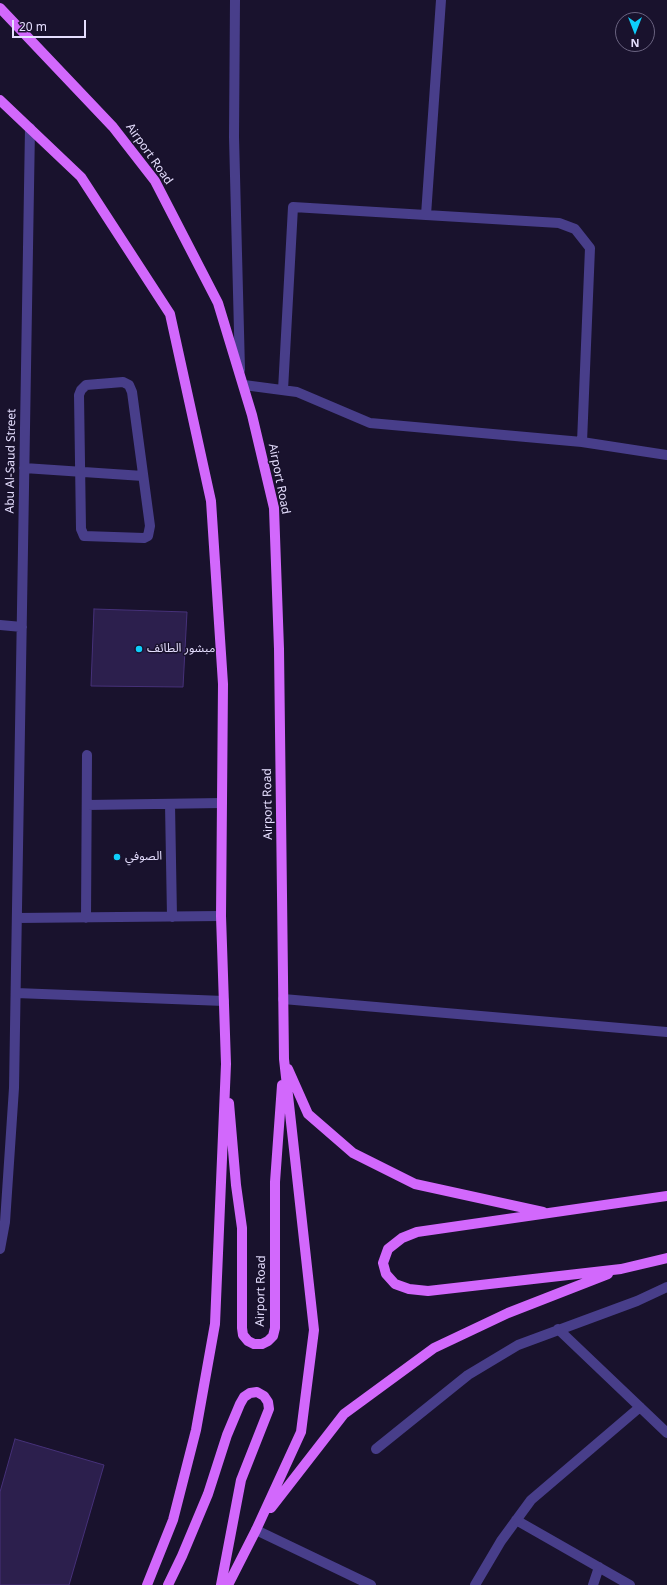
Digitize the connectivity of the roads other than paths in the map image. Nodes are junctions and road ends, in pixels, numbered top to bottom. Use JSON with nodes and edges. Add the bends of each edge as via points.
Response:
{"nodes":[{"id":1,"x":235,"y":0,"type":"edge"},
{"id":2,"x":441,"y":0,"type":"edge"},
{"id":3,"x":0,"y":8,"type":"edge"},
{"id":4,"x":0,"y":100,"type":"edge"},
{"id":5,"x":30,"y":128,"type":"junction"},
{"id":6,"x":426,"y":215,"type":"junction"},
{"id":7,"x":240,"y":370,"type":"junction"},
{"id":8,"x":244,"y":385,"type":"junction"},
{"id":9,"x":283,"y":390,"type":"junction"},
{"id":10,"x":582,"y":442,"type":"junction"},
{"id":11,"x":667,"y":455,"type":"edge"},
{"id":12,"x":24,"y":468,"type":"junction"},
{"id":13,"x":80,"y":472,"type":"junction"},
{"id":14,"x":143,"y":476,"type":"junction"},
{"id":15,"x":0,"y":625,"type":"edge"},
{"id":16,"x":22,"y":627,"type":"junction"},
{"id":17,"x":88,"y":755,"type":"dead end"},
{"id":18,"x":222,"y":803,"type":"junction"},
{"id":19,"x":170,"y":804,"type":"junction"},
{"id":20,"x":87,"y":805,"type":"junction"},
{"id":21,"x":221,"y":916,"type":"junction"},
{"id":22,"x":172,"y":917,"type":"junction"},
{"id":23,"x":17,"y":918,"type":"junction"},
{"id":24,"x":86,"y":918,"type":"junction"},
{"id":25,"x":16,"y":993,"type":"junction"},
{"id":26,"x":283,"y":999,"type":"junction"},
{"id":27,"x":224,"y":1001,"type":"junction"},
{"id":28,"x":667,"y":1032,"type":"edge"},
{"id":29,"x":284,"y":1059,"type":"junction"},
{"id":30,"x":226,"y":1064,"type":"junction"},
{"id":31,"x":667,"y":1196,"type":"edge"},
{"id":32,"x":551,"y":1214,"type":"junction"},
{"id":33,"x":0,"y":1249,"type":"edge"},
{"id":34,"x":667,"y":1258,"type":"edge"},
{"id":35,"x":621,"y":1269,"type":"junction"},
{"id":36,"x":667,"y":1287,"type":"edge"},
{"id":37,"x":558,"y":1330,"type":"junction"},
{"id":38,"x":640,"y":1407,"type":"junction"},
{"id":39,"x":667,"y":1433,"type":"edge"},
{"id":40,"x":376,"y":1449,"type":"dead end"},
{"id":41,"x":516,"y":1520,"type":"junction"},
{"id":42,"x":258,"y":1526,"type":"junction"},
{"id":43,"x":599,"y":1567,"type":"junction"},
{"id":44,"x":147,"y":1585,"type":"edge"},
{"id":45,"x":168,"y":1585,"type":"edge"},
{"id":46,"x":221,"y":1585,"type":"edge"},
{"id":47,"x":228,"y":1585,"type":"edge"},
{"id":48,"x":371,"y":1585,"type":"edge"},
{"id":49,"x":475,"y":1585,"type":"edge"},
{"id":50,"x":593,"y":1585,"type":"edge"},
{"id":51,"x":630,"y":1585,"type":"edge"}],
"edges":[{"from":1,"to":7,"type":"street","via":[[234,137]]},
{"from":2,"to":6,"type":"street"},
{"from":3,"to":7,"type":"main road","name":"Airport Road","via":[[114,127],[155,181],[218,303]]},
{"from":4,"to":5,"type":"main road","name":"Airport Road"},
{"from":5,"to":12,"type":"street","name":"Abu Al-Saud Street"},
{"from":5,"to":18,"type":"main road","name":"Airport Road","via":[[81,177],[170,314],[211,502],[222,684]]},
{"from":6,"to":9,"type":"street","via":[[293,207]]},
{"from":6,"to":10,"type":"street","via":[[559,223],[575,229],[590,248]]},
{"from":7,"to":8,"type":"main road","name":"Airport Road"},
{"from":8,"to":9,"type":"street"},
{"from":8,"to":26,"type":"main road","name":"Airport Road","via":[[274,508],[279,649]]},
{"from":9,"to":10,"type":"street","via":[[297,392],[370,423]]},
{"from":10,"to":11,"type":"street"},
{"from":12,"to":13,"type":"street"},
{"from":12,"to":16,"type":"street","name":"Abu Al-Saud Street"},
{"from":13,"to":14,"type":"street"},
{"from":13,"to":14,"type":"street","via":[[81,529],[84,536],[92,537],[148,536],[150,526]]},
{"from":13,"to":14,"type":"street","via":[[81,390],[86,385],[123,382],[129,385],[132,392]]},
{"from":15,"to":16,"type":"street"},
{"from":16,"to":23,"type":"street","name":"Abu Al-Saud Street"},
{"from":17,"to":20,"type":"street"},
{"from":18,"to":19,"type":"street"},
{"from":18,"to":21,"type":"main road","name":"Airport Road"},
{"from":19,"to":20,"type":"street"},
{"from":19,"to":22,"type":"street"},
{"from":20,"to":24,"type":"street"},
{"from":21,"to":22,"type":"street"},
{"from":21,"to":27,"type":"main road","name":"Airport Road"},
{"from":22,"to":24,"type":"street"},
{"from":23,"to":24,"type":"street"},
{"from":23,"to":25,"type":"street","name":"Abu Al-Saud Street"},
{"from":25,"to":27,"type":"street"},
{"from":25,"to":33,"type":"street","name":"Abu Al-Saud Street","via":[[14,1088],[5,1222]]},
{"from":26,"to":28,"type":"street"},
{"from":26,"to":29,"type":"main road","name":"Airport Road"},
{"from":27,"to":30,"type":"main road","name":"Airport Road"},
{"from":29,"to":30,"type":"main road","name":"Airport Road","via":[[275,1182],[275,1328],[273,1336],[262,1344],[248,1341],[243,1335],[242,1328],[242,1228]]},
{"from":29,"to":32,"type":"main road","via":[[308,1114],[353,1153],[415,1184]]},
{"from":29,"to":42,"type":"main road","name":"Airport Road","via":[[314,1330],[301,1432]]},
{"from":30,"to":44,"type":"main road","name":"Airport Road","via":[[214,1324],[196,1430],[173,1520]]},
{"from":31,"to":32,"type":"main road"},
{"from":32,"to":35,"type":"main road","via":[[417,1232],[402,1238],[388,1249],[383,1262],[386,1274],[395,1284],[408,1290],[428,1291]]},
{"from":34,"to":35,"type":"main road"},
{"from":35,"to":42,"type":"main road","via":[[508,1313],[434,1348],[344,1414]]},
{"from":36,"to":37,"type":"street","via":[[637,1301]]},
{"from":37,"to":38,"type":"street"},
{"from":37,"to":40,"type":"street","via":[[518,1345],[468,1375]]},
{"from":38,"to":39,"type":"street"},
{"from":38,"to":41,"type":"street","via":[[531,1500]]},
{"from":41,"to":43,"type":"street"},
{"from":41,"to":49,"type":"street","via":[[501,1540]]},
{"from":42,"to":47,"type":"main road","name":"Airport Road"},
{"from":42,"to":48,"type":"street"},
{"from":43,"to":50,"type":"street"},
{"from":43,"to":51,"type":"street"},
{"from":45,"to":46,"type":"main road","via":[[208,1494],[240,1404],[244,1397],[257,1392],[264,1396],[269,1409],[241,1480]]}]}
